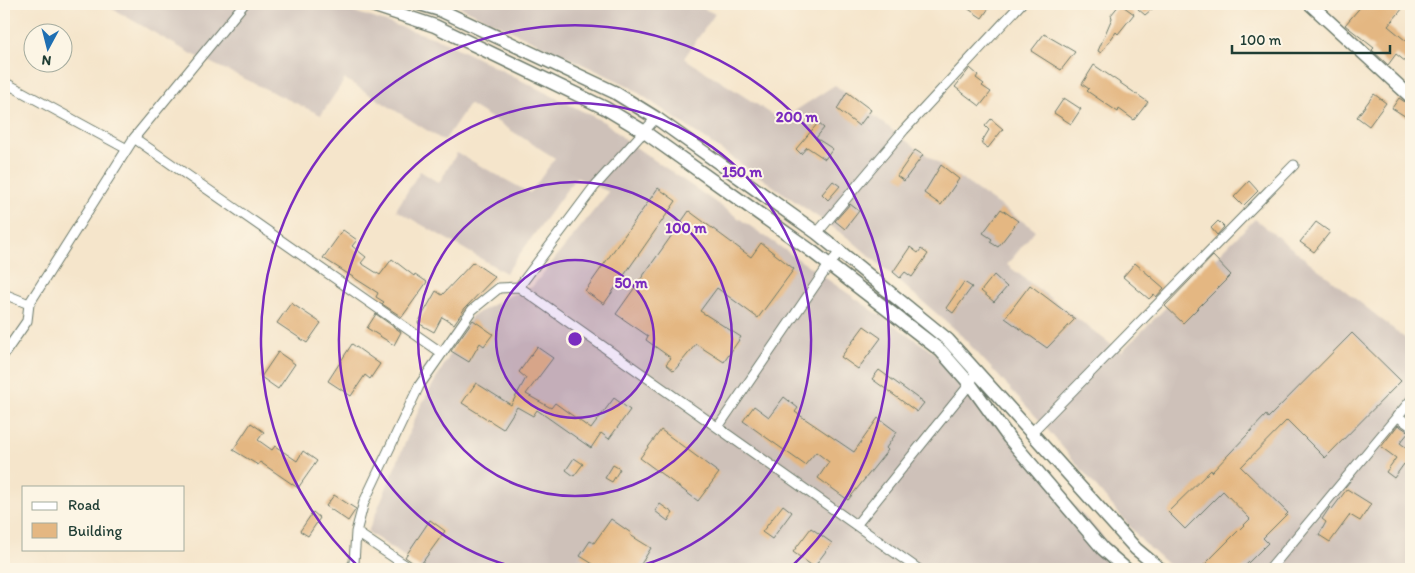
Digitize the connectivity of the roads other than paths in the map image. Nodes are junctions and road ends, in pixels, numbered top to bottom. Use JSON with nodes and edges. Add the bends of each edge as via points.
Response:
{"nodes":[{"id":1,"x":244,"y":4,"type":"edge"},
{"id":2,"x":369,"y":4,"type":"edge"},
{"id":3,"x":420,"y":4,"type":"edge"},
{"id":4,"x":1021,"y":4,"type":"edge"},
{"id":5,"x":1310,"y":4,"type":"edge"},
{"id":6,"x":441,"y":7,"type":"edge"},
{"id":7,"x":435,"y":26,"type":"junction"},
{"id":8,"x":4,"y":82,"type":"edge"},
{"id":9,"x":614,"y":92,"type":"junction"},
{"id":10,"x":1411,"y":98,"type":"edge"},
{"id":11,"x":605,"y":108,"type":"junction"},
{"id":12,"x":656,"y":118,"type":"junction"},
{"id":13,"x":643,"y":131,"type":"junction"},
{"id":14,"x":134,"y":138,"type":"junction"},
{"id":15,"x":127,"y":150,"type":"junction"},
{"id":16,"x":1294,"y":165,"type":"dead end"},
{"id":17,"x":817,"y":233,"type":"junction"},
{"id":18,"x":840,"y":252,"type":"junction"},
{"id":19,"x":829,"y":265,"type":"junction"},
{"id":20,"x":519,"y":287,"type":"junction"},
{"id":21,"x":4,"y":294,"type":"edge"},
{"id":22,"x":29,"y":304,"type":"junction"},
{"id":23,"x":442,"y":353,"type":"junction"},
{"id":24,"x":4,"y":354,"type":"edge"},
{"id":25,"x":976,"y":371,"type":"junction"},
{"id":26,"x":970,"y":384,"type":"junction"},
{"id":27,"x":1411,"y":400,"type":"edge"},
{"id":28,"x":1397,"y":416,"type":"junction"},
{"id":29,"x":1411,"y":426,"type":"edge"},
{"id":30,"x":718,"y":427,"type":"junction"},
{"id":31,"x":1033,"y":432,"type":"junction"},
{"id":32,"x":856,"y":524,"type":"junction"},
{"id":33,"x":356,"y":532,"type":"junction"},
{"id":34,"x":349,"y":569,"type":"edge"},
{"id":35,"x":410,"y":569,"type":"edge"},
{"id":36,"x":918,"y":569,"type":"edge"},
{"id":37,"x":1126,"y":569,"type":"edge"},
{"id":38,"x":1160,"y":569,"type":"edge"},
{"id":39,"x":1270,"y":569,"type":"edge"}],
"edges":[{"from":1,"to":14,"type":"street"},
{"from":2,"to":7,"type":"main road"},
{"from":3,"to":6,"type":"main road"},
{"from":4,"to":17,"type":"street","via":[[904,130]]},
{"from":5,"to":10,"type":"main road"},
{"from":6,"to":7,"type":"main road"},
{"from":6,"to":9,"type":"main road"},
{"from":7,"to":11,"type":"main road"},
{"from":8,"to":15,"type":"street"},
{"from":9,"to":11,"type":"main road"},
{"from":9,"to":12,"type":"main road"},
{"from":11,"to":13,"type":"main road"},
{"from":12,"to":13,"type":"street"},
{"from":12,"to":17,"type":"main road"},
{"from":13,"to":19,"type":"main road"},
{"from":13,"to":20,"type":"street","via":[[594,186]]},
{"from":14,"to":15,"type":"street"},
{"from":14,"to":23,"type":"street"},
{"from":15,"to":22,"type":"street"},
{"from":16,"to":31,"type":"street"},
{"from":17,"to":18,"type":"main road"},
{"from":18,"to":19,"type":"street"},
{"from":18,"to":25,"type":"main road","via":[[948,340]]},
{"from":19,"to":26,"type":"main road","via":[[941,351]]},
{"from":19,"to":30,"type":"street"},
{"from":20,"to":23,"type":"street","via":[[498,288],[472,310]]},
{"from":20,"to":30,"type":"street"},
{"from":21,"to":22,"type":"street"},
{"from":22,"to":24,"type":"street","via":[[26,321]]},
{"from":23,"to":33,"type":"street","via":[[419,386],[364,502]]},
{"from":25,"to":26,"type":"street"},
{"from":25,"to":31,"type":"main road"},
{"from":26,"to":32,"type":"street"},
{"from":26,"to":37,"type":"main road","via":[[1009,438],[1103,549]]},
{"from":27,"to":28,"type":"street"},
{"from":28,"to":29,"type":"street"},
{"from":28,"to":39,"type":"street"},
{"from":30,"to":32,"type":"street"},
{"from":31,"to":38,"type":"main road","via":[[1136,549]]},
{"from":32,"to":36,"type":"street"},
{"from":33,"to":34,"type":"street","via":[[354,563]]},
{"from":33,"to":35,"type":"street"}]}
